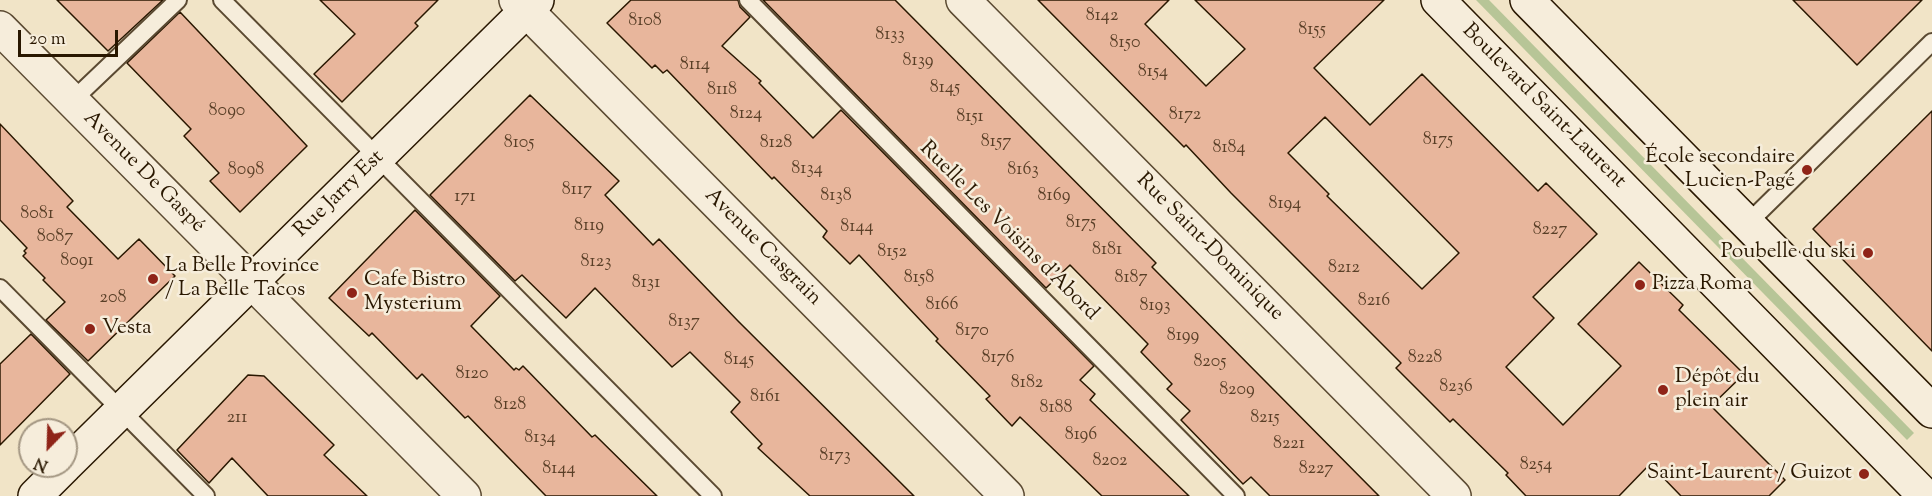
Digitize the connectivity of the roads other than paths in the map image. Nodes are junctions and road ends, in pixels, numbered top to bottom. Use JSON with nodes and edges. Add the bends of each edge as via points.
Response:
{"nodes":[{"id":1,"x":178,"y":0,"type":"edge"},
{"id":2,"x":222,"y":0,"type":"edge"},
{"id":3,"x":748,"y":0,"type":"edge"},
{"id":4,"x":963,"y":0,"type":"edge"},
{"id":5,"x":1438,"y":0,"type":"edge"},
{"id":6,"x":1527,"y":0,"type":"edge"},
{"id":7,"x":527,"y":3,"type":"edge"},
{"id":8,"x":0,"y":28,"type":"edge"},
{"id":9,"x":1932,"y":42,"type":"edge"},
{"id":10,"x":72,"y":101,"type":"junction"},
{"id":11,"x":378,"y":157,"type":"junction"},
{"id":12,"x":1747,"y":224,"type":"junction"},
{"id":13,"x":251,"y":282,"type":"junction"},
{"id":14,"x":0,"y":288,"type":"edge"},
{"id":15,"x":121,"y":410,"type":"junction"},
{"id":16,"x":1932,"y":411,"type":"edge"},
{"id":17,"x":78,"y":453,"type":"edge"},
{"id":18,"x":53,"y":478,"type":"edge"},
{"id":19,"x":35,"y":496,"type":"edge"},
{"id":20,"x":206,"y":496,"type":"edge"},
{"id":21,"x":464,"y":496,"type":"edge"},
{"id":22,"x":713,"y":496,"type":"edge"},
{"id":23,"x":1007,"y":496,"type":"edge"},
{"id":24,"x":1236,"y":496,"type":"edge"},
{"id":25,"x":1454,"y":496,"type":"edge"},
{"id":26,"x":1925,"y":496,"type":"edge"}],
"edges":[{"from":1,"to":10,"type":"lane"},
{"from":2,"to":11,"type":"lane"},
{"from":3,"to":24,"type":"lane","name":"Ruelle Les Voisins d’Abord"},
{"from":4,"to":25,"type":"street","name":"Rue Saint-Dominique"},
{"from":5,"to":26,"type":"street","name":"Boulevard Saint-Laurent"},
{"from":6,"to":12,"type":"street"},
{"from":7,"to":11,"type":"street","name":"Rue Jarry Est"},
{"from":7,"to":23,"type":"street","name":"Avenue Casgrain"},
{"from":8,"to":10,"type":"street","name":"Avenue De Gaspé"},
{"from":9,"to":12,"type":"lane"},
{"from":10,"to":13,"type":"street","name":"Avenue De Gaspé"},
{"from":11,"to":13,"type":"street","name":"Rue Jarry Est"},
{"from":11,"to":22,"type":"lane"},
{"from":12,"to":16,"type":"street"},
{"from":13,"to":15,"type":"street","name":"Rue Jarry Est"},
{"from":13,"to":21,"type":"street","name":"Avenue De Gaspé"},
{"from":14,"to":15,"type":"lane"},
{"from":15,"to":17,"type":"street","name":"Rue Jarry Est"},
{"from":15,"to":20,"type":"lane"},
{"from":18,"to":19,"type":"street","name":"Rue Jarry Est"}]}
